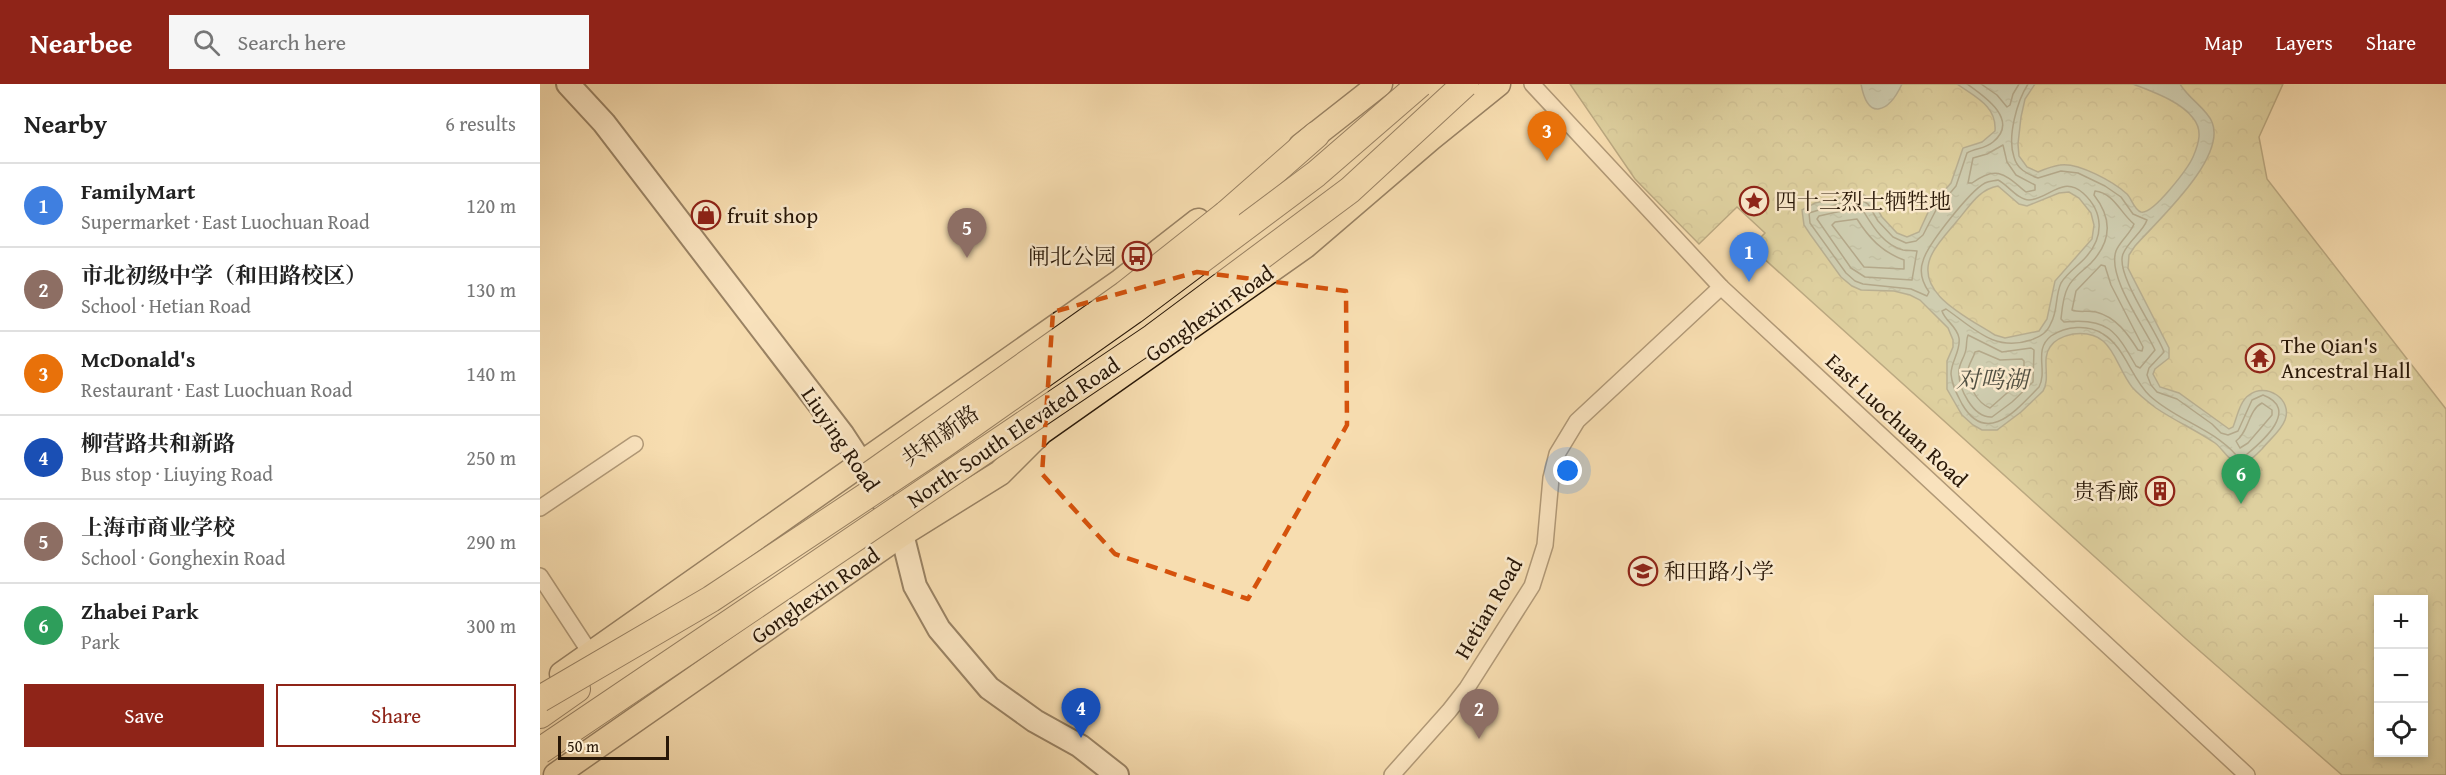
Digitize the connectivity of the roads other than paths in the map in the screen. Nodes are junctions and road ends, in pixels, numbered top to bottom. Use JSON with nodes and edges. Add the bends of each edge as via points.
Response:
{"nodes":[{"id":1,"x":568,"y":84,"type":"edge"},
{"id":2,"x":1380,"y":84,"type":"edge"},
{"id":3,"x":1420,"y":84,"type":"edge"},
{"id":4,"x":1465,"y":84,"type":"edge"},
{"id":5,"x":1498,"y":84,"type":"edge"},
{"id":6,"x":1532,"y":84,"type":"edge"},
{"id":7,"x":1316,"y":135,"type":"junction"},
{"id":8,"x":1721,"y":287,"type":"junction"},
{"id":9,"x":635,"y":444,"type":"dead end"},
{"id":10,"x":867,"y":473,"type":"junction"},
{"id":11,"x":540,"y":508,"type":"edge"},
{"id":12,"x":898,"y":529,"type":"junction"},
{"id":13,"x":783,"y":551,"type":"junction"},
{"id":14,"x":540,"y":576,"type":"edge"},
{"id":15,"x":711,"y":599,"type":"junction"},
{"id":16,"x":591,"y":654,"type":"junction"},
{"id":17,"x":540,"y":689,"type":"edge"},
{"id":18,"x":540,"y":699,"type":"edge"},
{"id":19,"x":540,"y":704,"type":"edge"},
{"id":20,"x":540,"y":715,"type":"edge"},
{"id":21,"x":540,"y":752,"type":"edge"},
{"id":22,"x":540,"y":763,"type":"edge"},
{"id":23,"x":556,"y":775,"type":"edge"},
{"id":24,"x":1117,"y":775,"type":"edge"},
{"id":25,"x":1392,"y":775,"type":"edge"},
{"id":26,"x":2247,"y":775,"type":"edge"}],
"edges":[{"from":1,"to":10,"type":"main road","name":"Liuying Road","via":[[604,123],[843,435]]},
{"from":2,"to":7,"type":"main road"},
{"from":3,"to":13,"type":"highway","name":"North-South Elevated Road","bridge":true,"via":[[1316,174],[1133,311],[943,445]]},
{"from":4,"to":21,"type":"highway","name":"North-South Elevated Road","bridge":true,"via":[[1350,189],[1153,337]]},
{"from":5,"to":12,"type":"main road","name":"Gonghexin Road","via":[[1305,246]]},
{"from":6,"to":8,"type":"street","name":"East Luochuan Road"},
{"from":7,"to":10,"type":"main road","name":"共和新路","via":[[1269,193],[1192,254],[922,449]]},
{"from":7,"to":13,"type":"highway","bridge":true,"via":[[1226,214],[1125,294],[888,461]]},
{"from":8,"to":25,"type":"street","name":"Hetian Road","via":[[1577,421],[1565,437],[1553,470],[1545,545],[1532,586],[1467,688]]},
{"from":8,"to":26,"type":"street","name":"East Luochuan Road"},
{"from":9,"to":11,"type":"street"},
{"from":10,"to":12,"type":"main road","name":"Liuying Road"},
{"from":10,"to":16,"type":"main road"},
{"from":10,"to":19,"type":"main road","name":"共和新路"},
{"from":12,"to":22,"type":"main road"},
{"from":12,"to":23,"type":"main road","name":"Gonghexin Road"},
{"from":12,"to":24,"type":"main road","name":"Liuying Road","via":[[915,586],[939,629],[989,688],[1035,721],[1080,746]]},
{"from":13,"to":15,"type":"highway","name":"North-South Elevated Road","bridge":true},
{"from":14,"to":16,"type":"street"},
{"from":15,"to":18,"type":"highway","bridge":true},
{"from":15,"to":20,"type":"highway","name":"North-South Elevated Road","bridge":true},
{"from":16,"to":17,"type":"main road"}]}
